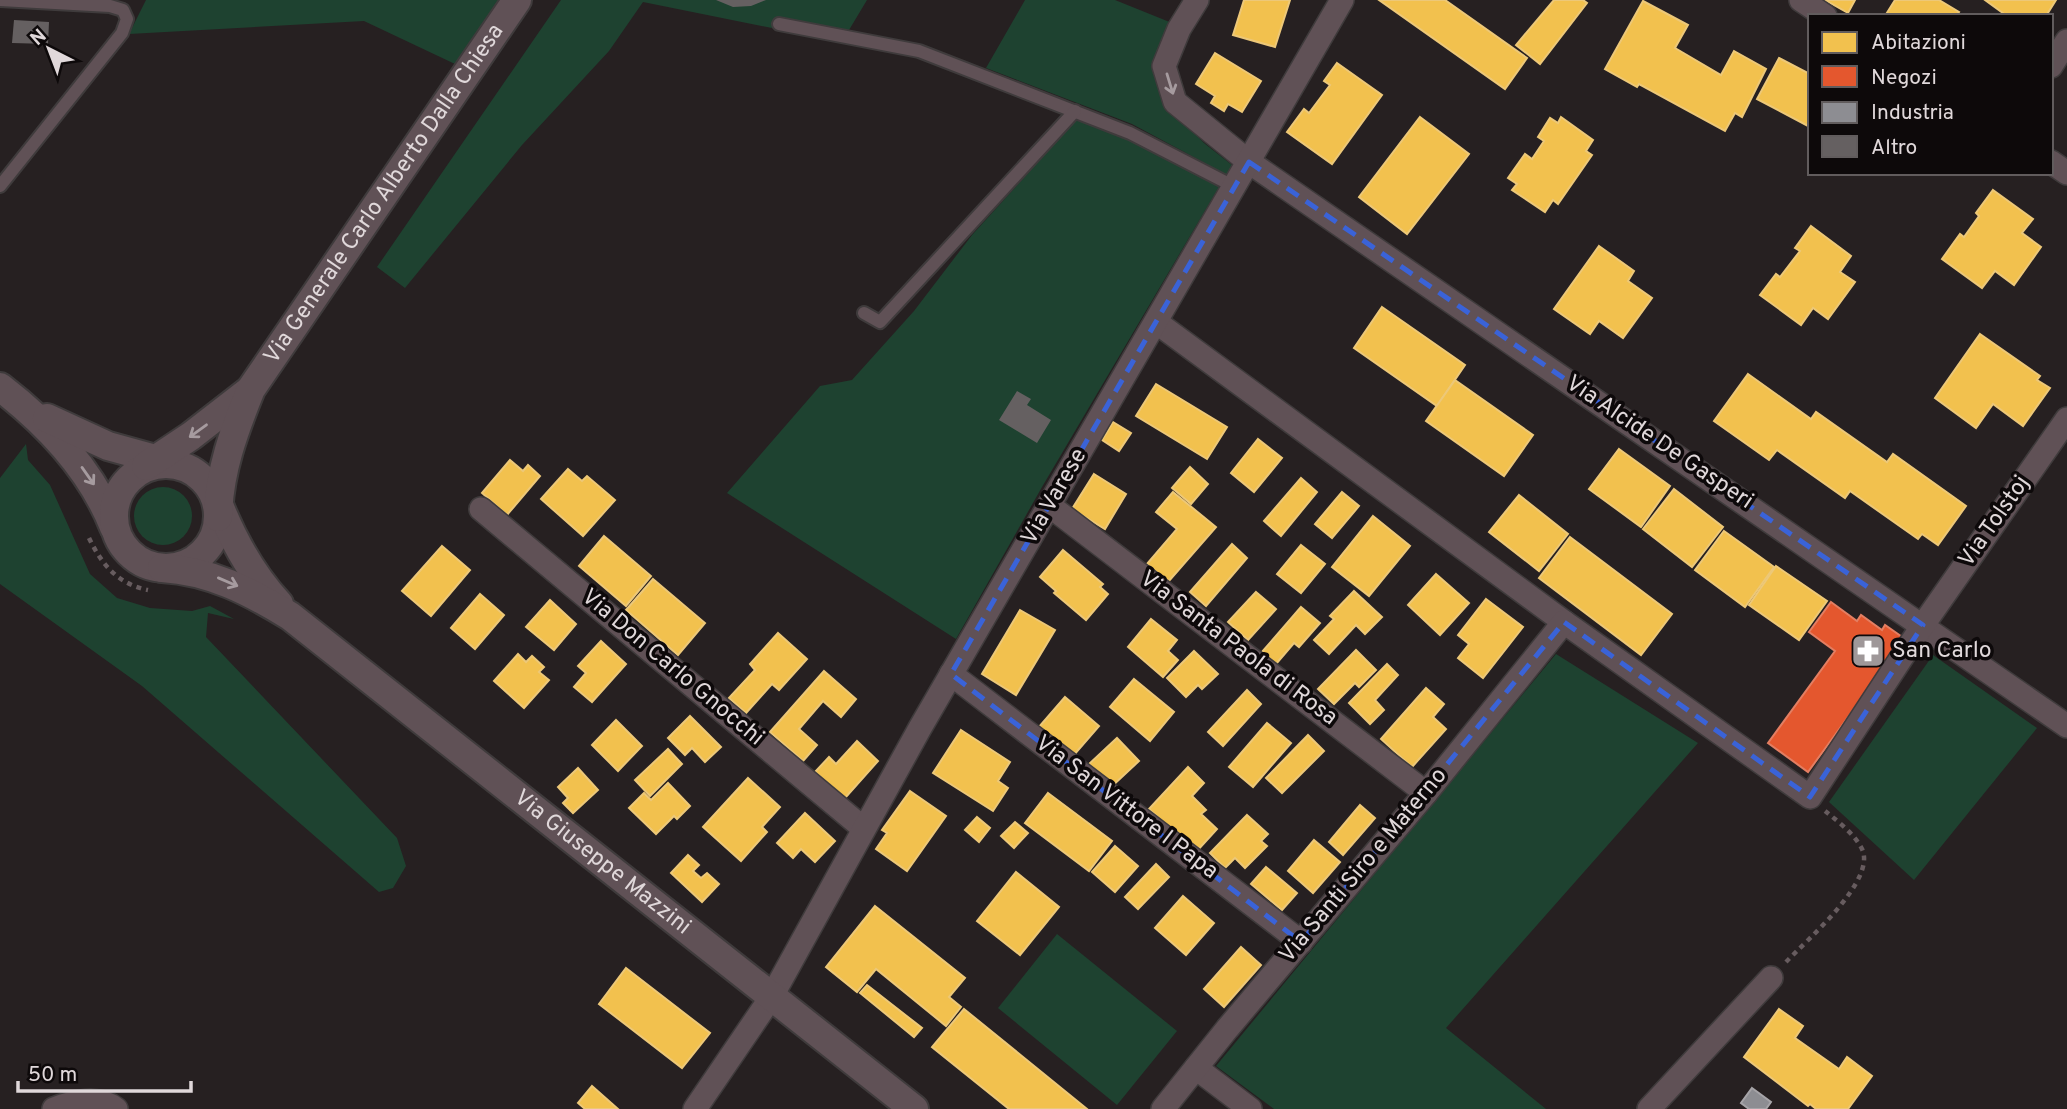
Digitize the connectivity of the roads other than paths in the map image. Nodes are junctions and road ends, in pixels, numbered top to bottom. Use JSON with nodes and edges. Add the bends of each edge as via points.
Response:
{"nodes":[{"id":1,"x":0,"y":0,"type":"edge"},
{"id":2,"x":517,"y":0,"type":"edge"},
{"id":3,"x":1197,"y":0,"type":"edge"},
{"id":4,"x":1342,"y":0,"type":"edge"},
{"id":5,"x":1801,"y":0,"type":"edge"},
{"id":6,"x":1822,"y":14,"type":"edge"},
{"id":7,"x":779,"y":24,"type":"dead end"},
{"id":8,"x":2067,"y":41,"type":"edge"},
{"id":9,"x":2053,"y":63,"type":"edge"},
{"id":10,"x":1075,"y":111,"type":"junction"},
{"id":11,"x":1249,"y":162,"type":"junction"},
{"id":12,"x":0,"y":186,"type":"edge"},
{"id":13,"x":1235,"y":187,"type":"junction"},
{"id":14,"x":864,"y":313,"type":"dead end"},
{"id":15,"x":1156,"y":322,"type":"junction"},
{"id":16,"x":0,"y":387,"type":"edge"},
{"id":17,"x":251,"y":389,"type":"junction"},
{"id":18,"x":26,"y":407,"type":"junction"},
{"id":19,"x":2067,"y":419,"type":"edge"},
{"id":20,"x":155,"y":465,"type":"junction"},
{"id":21,"x":216,"y":505,"type":"junction"},
{"id":22,"x":1050,"y":506,"type":"junction"},
{"id":23,"x":481,"y":509,"type":"dead end"},
{"id":24,"x":117,"y":536,"type":"junction"},
{"id":25,"x":162,"y":568,"type":"junction"},
{"id":26,"x":290,"y":617,"type":"junction"},
{"id":27,"x":1564,"y":622,"type":"junction"},
{"id":28,"x":1923,"y":625,"type":"junction"},
{"id":29,"x":951,"y":674,"type":"junction"},
{"id":30,"x":2067,"y":726,"type":"edge"},
{"id":31,"x":1426,"y":793,"type":"junction"},
{"id":32,"x":863,"y":828,"type":"junction"},
{"id":33,"x":1301,"y":942,"type":"junction"},
{"id":34,"x":1771,"y":978,"type":"road end"},
{"id":35,"x":772,"y":996,"type":"junction"},
{"id":36,"x":1196,"y":1068,"type":"junction"},
{"id":37,"x":54,"y":1109,"type":"edge"},
{"id":38,"x":116,"y":1109,"type":"edge"},
{"id":39,"x":695,"y":1109,"type":"edge"},
{"id":40,"x":914,"y":1109,"type":"edge"},
{"id":41,"x":1163,"y":1109,"type":"edge"},
{"id":42,"x":1250,"y":1109,"type":"edge"},
{"id":43,"x":1649,"y":1109,"type":"edge"}],
"edges":[{"from":1,"to":12,"type":"lane","via":[[110,6],[123,10],[127,19],[122,33]]},
{"from":2,"to":17,"type":"street","name":"Via Generale Carlo Alberto Dalla Chiesa"},
{"from":3,"to":11,"type":"street","name":"Via Alcide De Gasperi","one_way":true,"via":[[1164,66],[1175,102]]},
{"from":4,"to":11,"type":"street","name":"Via Varese"},
{"from":5,"to":6,"type":"street"},
{"from":7,"to":10,"type":"lane","via":[[919,51]]},
{"from":8,"to":9,"type":"street"},
{"from":10,"to":13,"type":"lane","via":[[1130,133]]},
{"from":10,"to":14,"type":"lane","via":[[880,322]]},
{"from":11,"to":13,"type":"street","name":"Via Varese"},
{"from":11,"to":28,"type":"street","name":"Via Alcide De Gasperi"},
{"from":13,"to":15,"type":"street","name":"Via Varese"},
{"from":15,"to":22,"type":"street","name":"Via Varese"},
{"from":15,"to":27,"type":"street"},
{"from":16,"to":18,"type":"street"},
{"from":17,"to":20,"type":"street","name":"Via Generale Carlo Alberto Dalla Chiesa","one_way":true},
{"from":17,"to":21,"type":"street","name":"Via Generale Carlo Alberto Dalla Chiesa","via":[[230,443]]},
{"from":18,"to":20,"type":"street"},
{"from":18,"to":24,"type":"street","one_way":true,"via":[[89,478]]},
{"from":19,"to":28,"type":"street","name":"Via Tolstoj"},
{"from":20,"to":21,"type":"street","via":[[196,473],[206,482]]},
{"from":20,"to":24,"type":"street","via":[[122,486],[113,519]]},
{"from":21,"to":25,"type":"street","via":[[212,540],[200,555],[182,565]]},
{"from":21,"to":26,"type":"street","name":"Via Giuseppe Mazzini","via":[[258,578]]},
{"from":22,"to":29,"type":"street","name":"Via Varese"},
{"from":22,"to":31,"type":"street","name":"Via Santa Paola di Rosa"},
{"from":23,"to":32,"type":"street","name":"Via Don Carlo Gnocchi"},
{"from":24,"to":25,"type":"street","via":[[133,557]]},
{"from":25,"to":26,"type":"street","name":"Via Giuseppe Mazzini","one_way":true,"via":[[210,575]]},
{"from":26,"to":35,"type":"street","name":"Via Giuseppe Mazzini"},
{"from":27,"to":28,"type":"street","via":[[1810,797]]},
{"from":27,"to":31,"type":"street","name":"Via Santi Siro e Materno"},
{"from":28,"to":30,"type":"street","name":"Via Alcide De Gasperi"},
{"from":29,"to":32,"type":"street","name":"Via Varese"},
{"from":29,"to":33,"type":"street","name":"Via San Vittore I Papa"},
{"from":31,"to":33,"type":"street","name":"Via Santi Siro e Materno"},
{"from":32,"to":35,"type":"street","name":"Via Varese"},
{"from":33,"to":36,"type":"street","name":"Via Santi Siro e Materno"},
{"from":34,"to":43,"type":"street"},
{"from":35,"to":39,"type":"street","name":"Via Varese"},
{"from":35,"to":40,"type":"street","name":"Via Giuseppe Mazzini"},
{"from":36,"to":41,"type":"street","name":"Via Santi Siro e Materno"},
{"from":36,"to":42,"type":"street"},
{"from":37,"to":38,"type":"street","via":[[90,1102],[111,1104]]}]}
